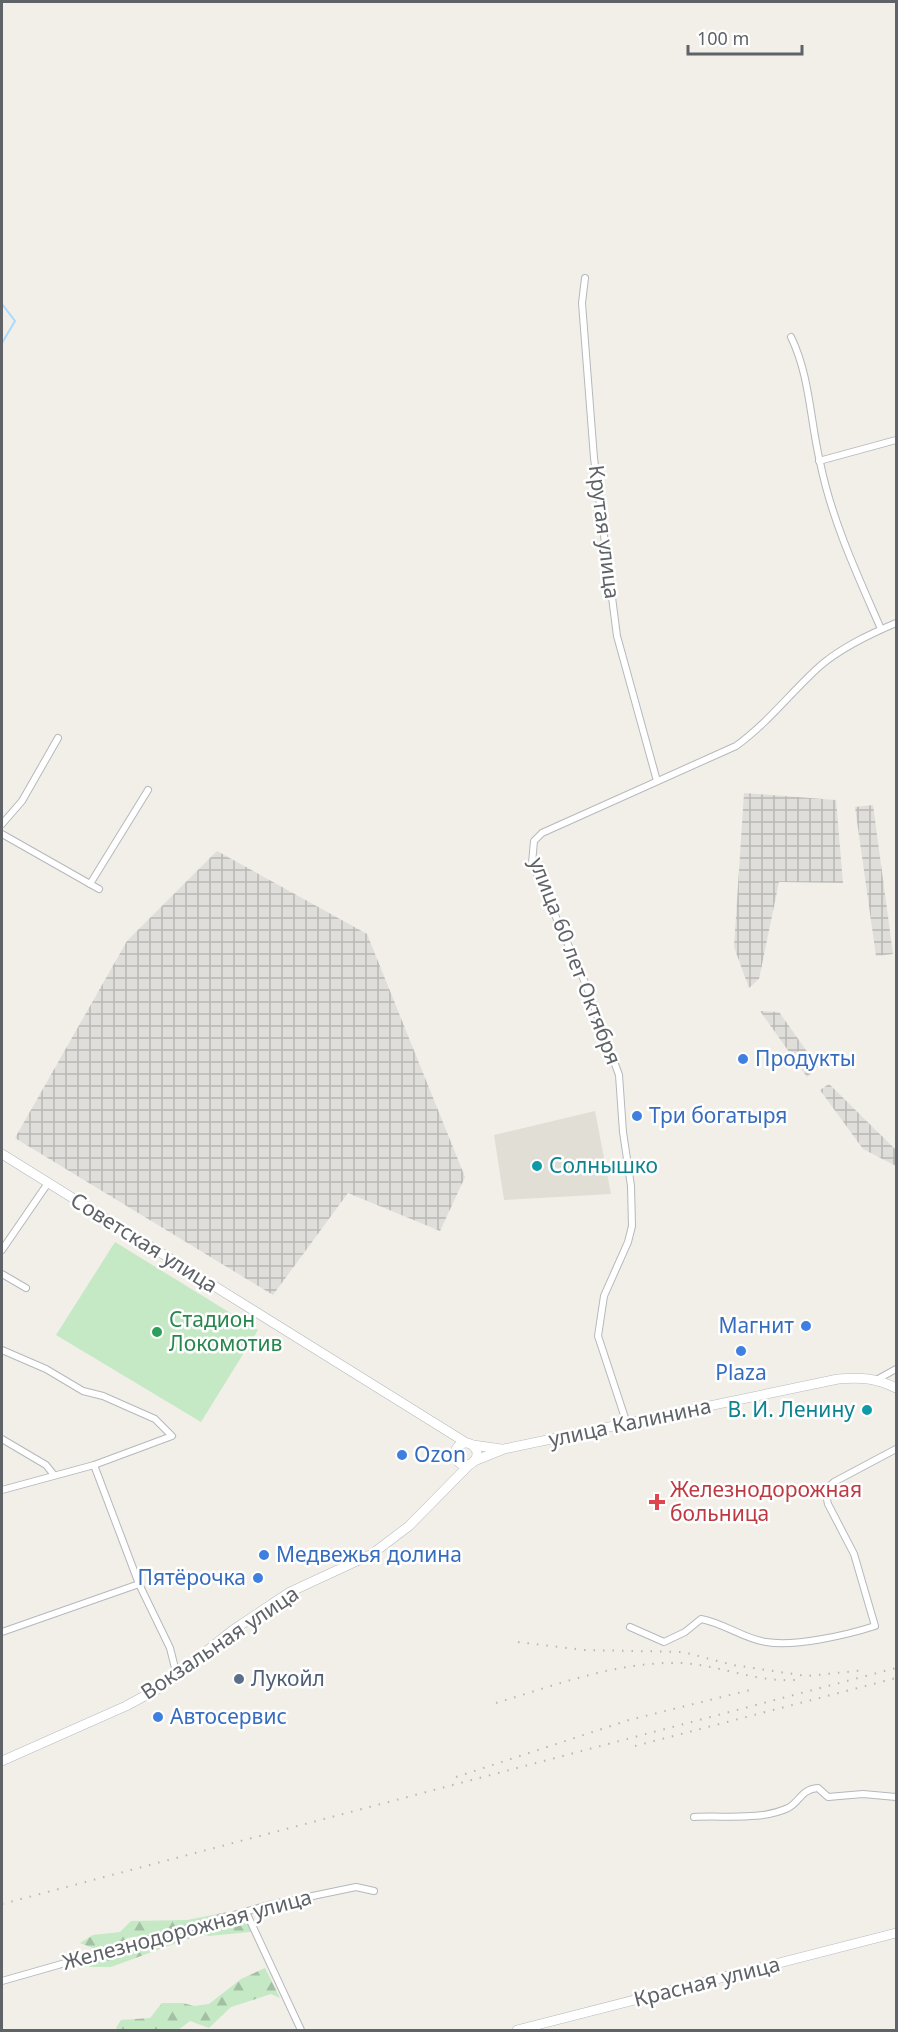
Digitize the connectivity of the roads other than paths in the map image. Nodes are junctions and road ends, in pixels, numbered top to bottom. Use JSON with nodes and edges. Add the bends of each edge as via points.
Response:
{"nodes":[{"id":1,"x":585,"y":278,"type":"dead end"},
{"id":2,"x":791,"y":337,"type":"dead end"},
{"id":3,"x":897,"y":440,"type":"edge"},
{"id":4,"x":819,"y":461,"type":"junction"},
{"id":5,"x":897,"y":623,"type":"edge"},
{"id":6,"x":881,"y":629,"type":"junction"},
{"id":7,"x":58,"y":738,"type":"dead end"},
{"id":8,"x":657,"y":781,"type":"junction"},
{"id":9,"x":148,"y":790,"type":"dead end"},
{"id":10,"x":2,"y":824,"type":"edge"},
{"id":11,"x":2,"y":834,"type":"edge"},
{"id":12,"x":90,"y":884,"type":"junction"},
{"id":13,"x":99,"y":889,"type":"dead end"},
{"id":14,"x":2,"y":1154,"type":"edge"},
{"id":15,"x":48,"y":1183,"type":"junction"},
{"id":16,"x":2,"y":1250,"type":"edge"},
{"id":17,"x":2,"y":1274,"type":"edge"},
{"id":18,"x":26,"y":1288,"type":"dead end"},
{"id":19,"x":2,"y":1350,"type":"edge"},
{"id":20,"x":897,"y":1369,"type":"edge"},
{"id":21,"x":878,"y":1379,"type":"junction"},
{"id":22,"x":897,"y":1388,"type":"edge"},
{"id":23,"x":627,"y":1424,"type":"junction"},
{"id":24,"x":441,"y":1426,"type":"junction"},
{"id":25,"x":2,"y":1439,"type":"edge"},
{"id":26,"x":469,"y":1444,"type":"junction"},
{"id":27,"x":504,"y":1449,"type":"junction"},
{"id":28,"x":897,"y":1449,"type":"edge"},
{"id":29,"x":455,"y":1454,"type":"junction"},
{"id":30,"x":472,"y":1462,"type":"junction"},
{"id":31,"x":94,"y":1465,"type":"junction"},
{"id":32,"x":54,"y":1475,"type":"junction"},
{"id":33,"x":452,"y":1482,"type":"junction"},
{"id":34,"x":2,"y":1490,"type":"edge"},
{"id":35,"x":139,"y":1584,"type":"junction"},
{"id":36,"x":630,"y":1627,"type":"dead end"},
{"id":37,"x":2,"y":1632,"type":"edge"},
{"id":38,"x":177,"y":1677,"type":"junction"},
{"id":39,"x":2,"y":1761,"type":"edge"},
{"id":40,"x":897,"y":1797,"type":"edge"},
{"id":41,"x":694,"y":1817,"type":"dead end"},
{"id":42,"x":374,"y":1891,"type":"dead end"},
{"id":43,"x":246,"y":1912,"type":"junction"},
{"id":44,"x":897,"y":1933,"type":"edge"},
{"id":45,"x":2,"y":1981,"type":"edge"},
{"id":46,"x":301,"y":2031,"type":"edge"},
{"id":47,"x":517,"y":2031,"type":"edge"}],
"edges":[{"from":1,"to":8,"type":"street","name":"Крутая улица","via":[[582,303],[594,458],[617,636]]},
{"from":2,"to":4,"type":"street","via":[[802,360]]},
{"from":3,"to":4,"type":"street"},
{"from":4,"to":6,"type":"street","via":[[836,526]]},
{"from":5,"to":6,"type":"street"},
{"from":6,"to":8,"type":"street","via":[[838,652],[736,746]]},
{"from":7,"to":10,"type":"street","via":[[22,801]]},
{"from":8,"to":23,"type":"street","name":"улица 60 лет Октября","via":[[543,833],[534,841],[531,852],[532,863],[586,986],[619,1075],[632,1226],[604,1296],[598,1336]]},
{"from":9,"to":12,"type":"street"},
{"from":11,"to":12,"type":"street"},
{"from":12,"to":13,"type":"street"},
{"from":14,"to":15,"type":"main road","name":"Советская улица"},
{"from":15,"to":16,"type":"street"},
{"from":15,"to":24,"type":"main road","name":"Советская улица"},
{"from":17,"to":18,"type":"street"},
{"from":19,"to":31,"type":"street","via":[[83,1391],[155,1419],[172,1436]]},
{"from":20,"to":21,"type":"street","name":"улица Калинина"},
{"from":21,"to":22,"type":"main road"},
{"from":21,"to":23,"type":"main road","name":"улица Калинина","via":[[838,1379]]},
{"from":23,"to":27,"type":"main road","name":"улица Калинина"},
{"from":24,"to":26,"type":"main road","name":"Советская улица"},
{"from":24,"to":29,"type":"main road","name":"Советская улица"},
{"from":25,"to":32,"type":"street","via":[[46,1465]]},
{"from":26,"to":27,"type":"main road"},
{"from":26,"to":29,"type":"main road"},
{"from":26,"to":30,"type":"main road","via":[[477,1453]]},
{"from":27,"to":30,"type":"main road"},
{"from":28,"to":36,"type":"street","via":[[825,1490],[828,1504],[854,1554],[875,1626],[793,1642],[765,1642],[701,1619],[664,1642]]},
{"from":29,"to":30,"type":"main road","via":[[462,1464]]},
{"from":29,"to":33,"type":"main road"},
{"from":30,"to":33,"type":"main road","name":"Вокзальная улица"},
{"from":31,"to":32,"type":"street"},
{"from":31,"to":35,"type":"street"},
{"from":32,"to":34,"type":"street"},
{"from":33,"to":38,"type":"main road","name":"Вокзальная улица","via":[[409,1526],[372,1554],[290,1592],[233,1629]]},
{"from":35,"to":37,"type":"street"},
{"from":35,"to":38,"type":"street","via":[[170,1648]]},
{"from":38,"to":39,"type":"main road","name":"Вокзальная улица","via":[[126,1706]]},
{"from":40,"to":41,"type":"street","via":[[828,1797],[818,1788],[811,1788],[802,1792],[789,1808],[757,1816]]},
{"from":42,"to":43,"type":"street","name":"Железнодорожная улица","via":[[356,1887]]},
{"from":43,"to":45,"type":"street","name":"Железнодорожная улица"},
{"from":43,"to":46,"type":"street"},
{"from":44,"to":47,"type":"main road","name":"Красная улица"}]}
